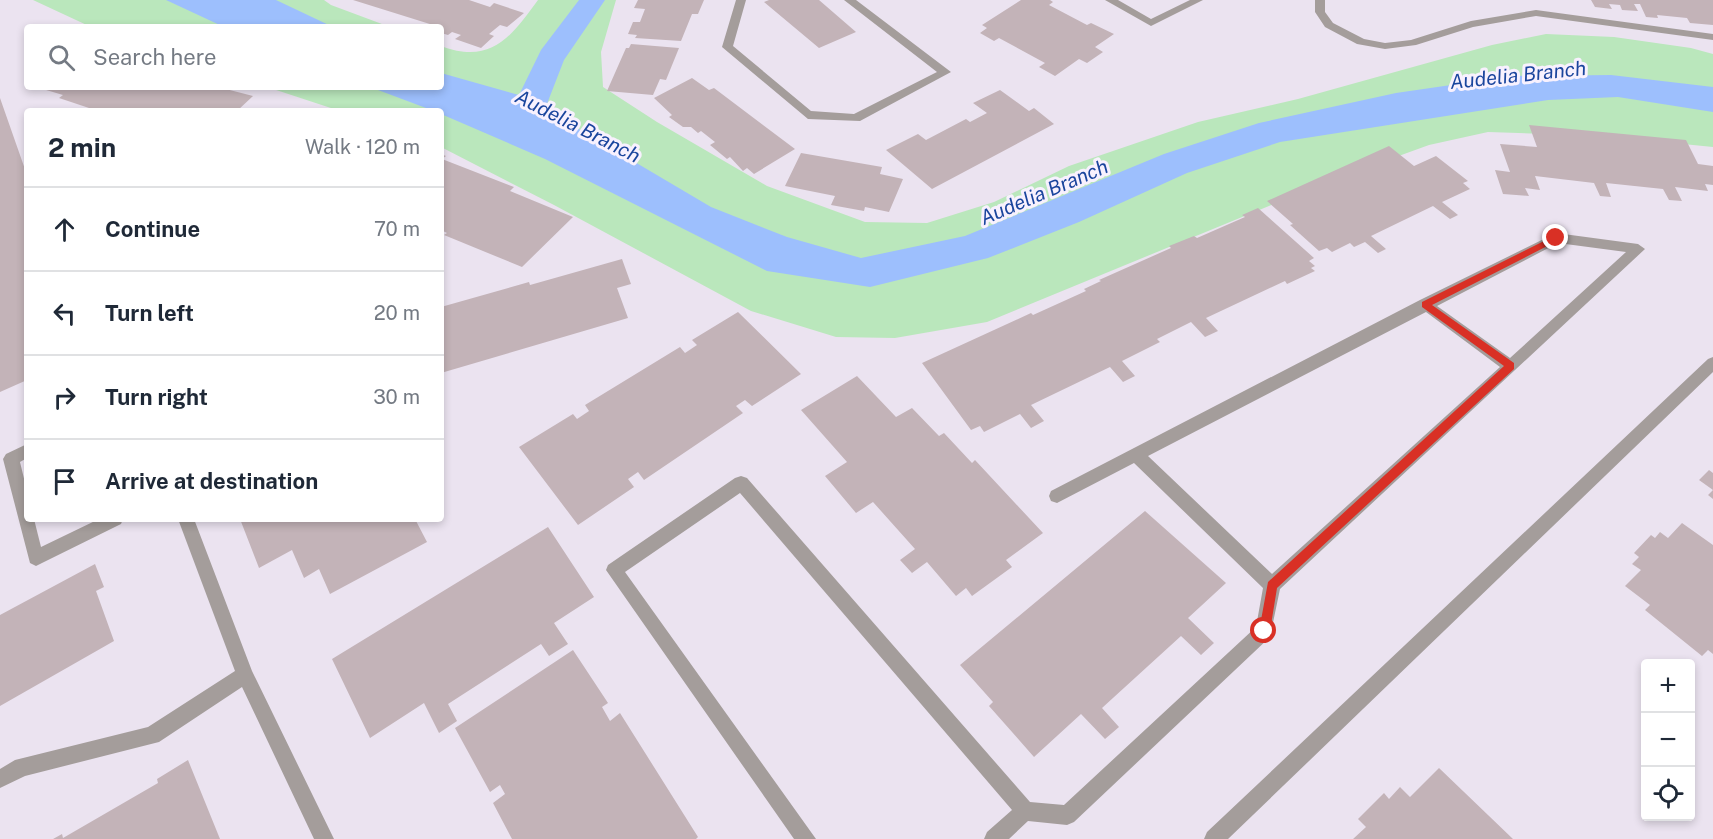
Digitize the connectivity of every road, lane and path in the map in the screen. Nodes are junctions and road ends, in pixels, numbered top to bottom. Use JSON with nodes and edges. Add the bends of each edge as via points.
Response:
{"nodes":[{"id":1,"x":741,"y":0,"type":"edge"},
{"id":2,"x":849,"y":0,"type":"edge"},
{"id":3,"x":1110,"y":0,"type":"edge"},
{"id":4,"x":1198,"y":0,"type":"edge"},
{"id":5,"x":1320,"y":0,"type":"edge"},
{"id":6,"x":1713,"y":37,"type":"edge"},
{"id":7,"x":1425,"y":304,"type":"junction"},
{"id":8,"x":1713,"y":363,"type":"edge"},
{"id":9,"x":1510,"y":366,"type":"junction"},
{"id":10,"x":24,"y":452,"type":"edge"},
{"id":11,"x":1137,"y":456,"type":"junction"},
{"id":12,"x":1057,"y":496,"type":"dead end"},
{"id":13,"x":24,"y":510,"type":"edge"},
{"id":14,"x":27,"y":522,"type":"edge"},
{"id":15,"x":109,"y":522,"type":"edge"},
{"id":16,"x":187,"y":522,"type":"edge"},
{"id":17,"x":1272,"y":585,"type":"junction"},
{"id":18,"x":245,"y":675,"type":"junction"},
{"id":19,"x":22,"y":767,"type":"junction"},
{"id":20,"x":0,"y":779,"type":"edge"},
{"id":21,"x":0,"y":792,"type":"edge"},
{"id":22,"x":1025,"y":811,"type":"junction"},
{"id":23,"x":324,"y":839,"type":"edge"},
{"id":24,"x":806,"y":839,"type":"edge"},
{"id":25,"x":994,"y":839,"type":"edge"},
{"id":26,"x":1214,"y":839,"type":"edge"}],
"edges":[{"from":1,"to":2,"type":"lane","via":[[727,47],[808,115],[856,118],[945,72]]},
{"from":3,"to":4,"type":"lane","via":[[1151,23]]},
{"from":5,"to":6,"type":"lane","via":[[1320,12],[1329,25],[1361,42],[1385,46],[1412,43],[1471,24],[1536,13]]},
{"from":7,"to":9,"type":"lane"},
{"from":7,"to":9,"type":"lane","via":[[1556,238],[1638,249]]},
{"from":7,"to":11,"type":"lane"},
{"from":8,"to":26,"type":"lane"},
{"from":9,"to":17,"type":"lane"},
{"from":10,"to":13,"type":"lane","via":[[11,459]]},
{"from":11,"to":12,"type":"lane"},
{"from":11,"to":17,"type":"lane"},
{"from":14,"to":15,"type":"lane","via":[[36,558]]},
{"from":16,"to":18,"type":"lane"},
{"from":17,"to":22,"type":"lane","via":[[1264,631],[1067,815]]},
{"from":18,"to":19,"type":"lane","via":[[152,735]]},
{"from":18,"to":23,"type":"lane"},
{"from":19,"to":20,"type":"lane"},
{"from":19,"to":21,"type":"lane"},
{"from":22,"to":24,"type":"lane","via":[[741,483],[614,570]]},
{"from":22,"to":25,"type":"lane"}]}
